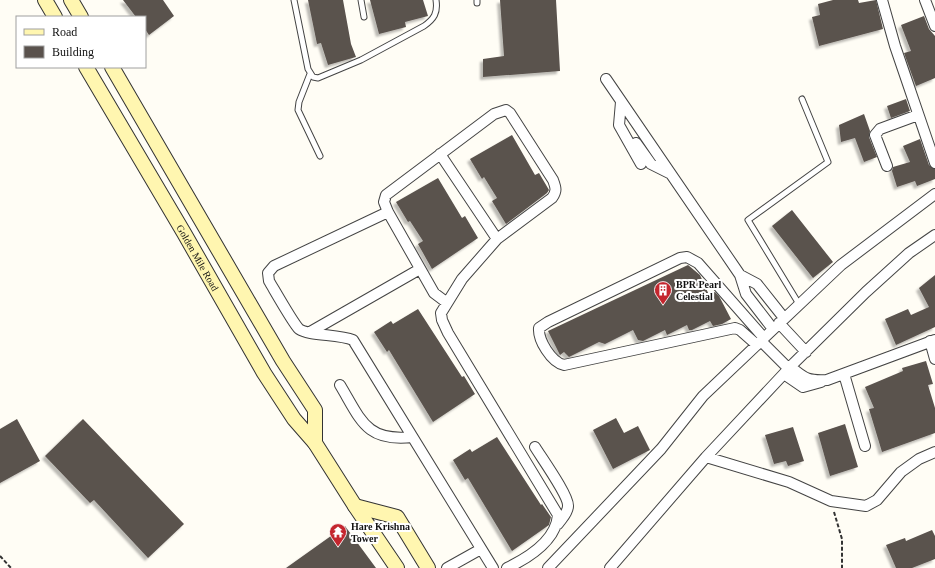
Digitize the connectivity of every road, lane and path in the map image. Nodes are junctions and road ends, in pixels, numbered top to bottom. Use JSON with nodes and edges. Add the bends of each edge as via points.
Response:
{"nodes":[{"id":1,"x":45,"y":0,"type":"edge"},
{"id":2,"x":70,"y":0,"type":"edge"},
{"id":3,"x":294,"y":0,"type":"edge"},
{"id":4,"x":361,"y":0,"type":"edge"},
{"id":5,"x":436,"y":0,"type":"edge"},
{"id":6,"x":882,"y":0,"type":"edge"},
{"id":7,"x":925,"y":0,"type":"edge"},
{"id":8,"x":54,"y":16,"type":"edge"},
{"id":9,"x":80,"y":16,"type":"edge"},
{"id":10,"x":364,"y":17,"type":"dead end"},
{"id":11,"x":935,"y":26,"type":"edge"},
{"id":12,"x":87,"y":68,"type":"edge"},
{"id":13,"x":113,"y":68,"type":"edge"},
{"id":14,"x":310,"y":74,"type":"junction"},
{"id":15,"x":606,"y":79,"type":"dead end"},
{"id":16,"x":802,"y":99,"type":"dead end"},
{"id":17,"x":621,"y":102,"type":"junction"},
{"id":18,"x":918,"y":115,"type":"junction"},
{"id":19,"x":625,"y":126,"type":"dead end"},
{"id":20,"x":440,"y":154,"type":"junction"},
{"id":21,"x":320,"y":156,"type":"dead end"},
{"id":22,"x":935,"y":163,"type":"edge"},
{"id":23,"x":641,"y":164,"type":"dead end"},
{"id":24,"x":887,"y":166,"type":"dead end"},
{"id":25,"x":670,"y":174,"type":"junction"},
{"id":26,"x":935,"y":194,"type":"edge"},
{"id":27,"x":388,"y":212,"type":"junction"},
{"id":28,"x":497,"y":239,"type":"junction"},
{"id":29,"x":933,"y":240,"type":"edge"},
{"id":30,"x":420,"y":269,"type":"junction"},
{"id":31,"x":740,"y":275,"type":"junction"},
{"id":32,"x":446,"y":302,"type":"junction"},
{"id":33,"x":799,"y":304,"type":"junction"},
{"id":34,"x":747,"y":318,"type":"junction"},
{"id":35,"x":779,"y":324,"type":"junction"},
{"id":36,"x":737,"y":328,"type":"junction"},
{"id":37,"x":310,"y":332,"type":"junction"},
{"id":38,"x":761,"y":341,"type":"junction"},
{"id":39,"x":933,"y":341,"type":"edge"},
{"id":40,"x":806,"y":352,"type":"junction"},
{"id":41,"x":935,"y":359,"type":"edge"},
{"id":42,"x":788,"y":370,"type":"junction"},
{"id":43,"x":844,"y":374,"type":"junction"},
{"id":44,"x":340,"y":385,"type":"dead end"},
{"id":45,"x":412,"y":437,"type":"junction"},
{"id":46,"x":315,"y":443,"type":"junction"},
{"id":47,"x":865,"y":446,"type":"dead end"},
{"id":48,"x":535,"y":447,"type":"dead end"},
{"id":49,"x":935,"y":452,"type":"edge"},
{"id":50,"x":706,"y":457,"type":"junction"},
{"id":51,"x":831,"y":501,"type":"junction"},
{"id":52,"x":355,"y":506,"type":"junction"},
{"id":53,"x":558,"y":524,"type":"junction"},
{"id":54,"x":481,"y":549,"type":"junction"},
{"id":55,"x":0,"y":556,"type":"edge"},
{"id":56,"x":11,"y":568,"type":"edge"},
{"id":57,"x":397,"y":568,"type":"edge"},
{"id":58,"x":428,"y":568,"type":"edge"},
{"id":59,"x":447,"y":568,"type":"edge"},
{"id":60,"x":493,"y":568,"type":"edge"},
{"id":61,"x":507,"y":568,"type":"edge"},
{"id":62,"x":548,"y":568,"type":"edge"},
{"id":63,"x":610,"y":568,"type":"edge"},
{"id":64,"x":842,"y":568,"type":"edge"}],
"edges":[{"from":1,"to":8,"type":"street"},
{"from":2,"to":9,"type":"street"},
{"from":3,"to":14,"type":"lane"},
{"from":4,"to":10,"type":"lane"},
{"from":5,"to":14,"type":"lane","via":[[436,14],[424,26],[354,63],[318,78]]},
{"from":6,"to":18,"type":"street","via":[[894,46]]},
{"from":7,"to":11,"type":"street"},
{"from":12,"to":46,"type":"street","name":"Golden Mile Road","via":[[264,372],[294,419]]},
{"from":13,"to":46,"type":"street","via":[[283,361],[315,410]]},
{"from":14,"to":21,"type":"lane","via":[[298,110]]},
{"from":15,"to":17,"type":"street"},
{"from":16,"to":33,"type":"lane","via":[[828,162],[748,220]]},
{"from":17,"to":23,"type":"street","via":[[619,125]]},
{"from":17,"to":25,"type":"street"},
{"from":18,"to":22,"type":"street"},
{"from":18,"to":24,"type":"street","via":[[880,129],[874,135]]},
{"from":19,"to":25,"type":"street","via":[[648,161]]},
{"from":20,"to":27,"type":"street","via":[[386,195],[384,202]]},
{"from":20,"to":28,"type":"street"},
{"from":20,"to":28,"type":"street","via":[[494,114],[506,110],[510,113],[553,180],[556,193]]},
{"from":25,"to":31,"type":"street"},
{"from":26,"to":33,"type":"street","via":[[841,265]]},
{"from":27,"to":30,"type":"street"},
{"from":27,"to":37,"type":"street","via":[[270,270],[269,281],[298,328]]},
{"from":28,"to":32,"type":"street","via":[[462,279]]},
{"from":29,"to":40,"type":"street","via":[[909,253]]},
{"from":30,"to":32,"type":"street","via":[[434,293]]},
{"from":30,"to":37,"type":"street"},
{"from":31,"to":35,"type":"street","via":[[746,294]]},
{"from":31,"to":35,"type":"street","via":[[758,284]]},
{"from":32,"to":53,"type":"street","via":[[441,313],[448,333],[556,510]]},
{"from":33,"to":35,"type":"street"},
{"from":34,"to":36,"type":"street"},
{"from":34,"to":36,"type":"street","via":[[698,263],[687,257],[548,322],[539,331],[554,360],[564,365]]},
{"from":34,"to":38,"type":"street"},
{"from":35,"to":38,"type":"street"},
{"from":35,"to":40,"type":"street"},
{"from":36,"to":38,"type":"street"},
{"from":37,"to":45,"type":"street","via":[[344,336],[353,340]]},
{"from":38,"to":42,"type":"street"},
{"from":38,"to":62,"type":"street","via":[[703,396],[661,449]]},
{"from":39,"to":41,"type":"street"},
{"from":39,"to":43,"type":"street"},
{"from":40,"to":42,"type":"street"},
{"from":42,"to":43,"type":"street","via":[[814,381]]},
{"from":42,"to":50,"type":"street"},
{"from":43,"to":47,"type":"street"},
{"from":44,"to":45,"type":"street","via":[[373,433],[391,438]]},
{"from":45,"to":54,"type":"street"},
{"from":46,"to":52,"type":"street","name":"Golden Mile Road"},
{"from":48,"to":53,"type":"street","via":[[569,504],[567,513]]},
{"from":49,"to":51,"type":"street","via":[[919,459],[901,472],[878,500],[870,505]]},
{"from":50,"to":51,"type":"street","via":[[789,482]]},
{"from":50,"to":63,"type":"street"},
{"from":51,"to":64,"type":"path","via":[[842,539]]},
{"from":52,"to":57,"type":"street","name":"Golden Mile Road"},
{"from":52,"to":58,"type":"street","via":[[397,517]]},
{"from":53,"to":61,"type":"street","via":[[544,543],[526,559]]},
{"from":54,"to":59,"type":"street"},
{"from":54,"to":60,"type":"street"},
{"from":55,"to":56,"type":"path"}]}
